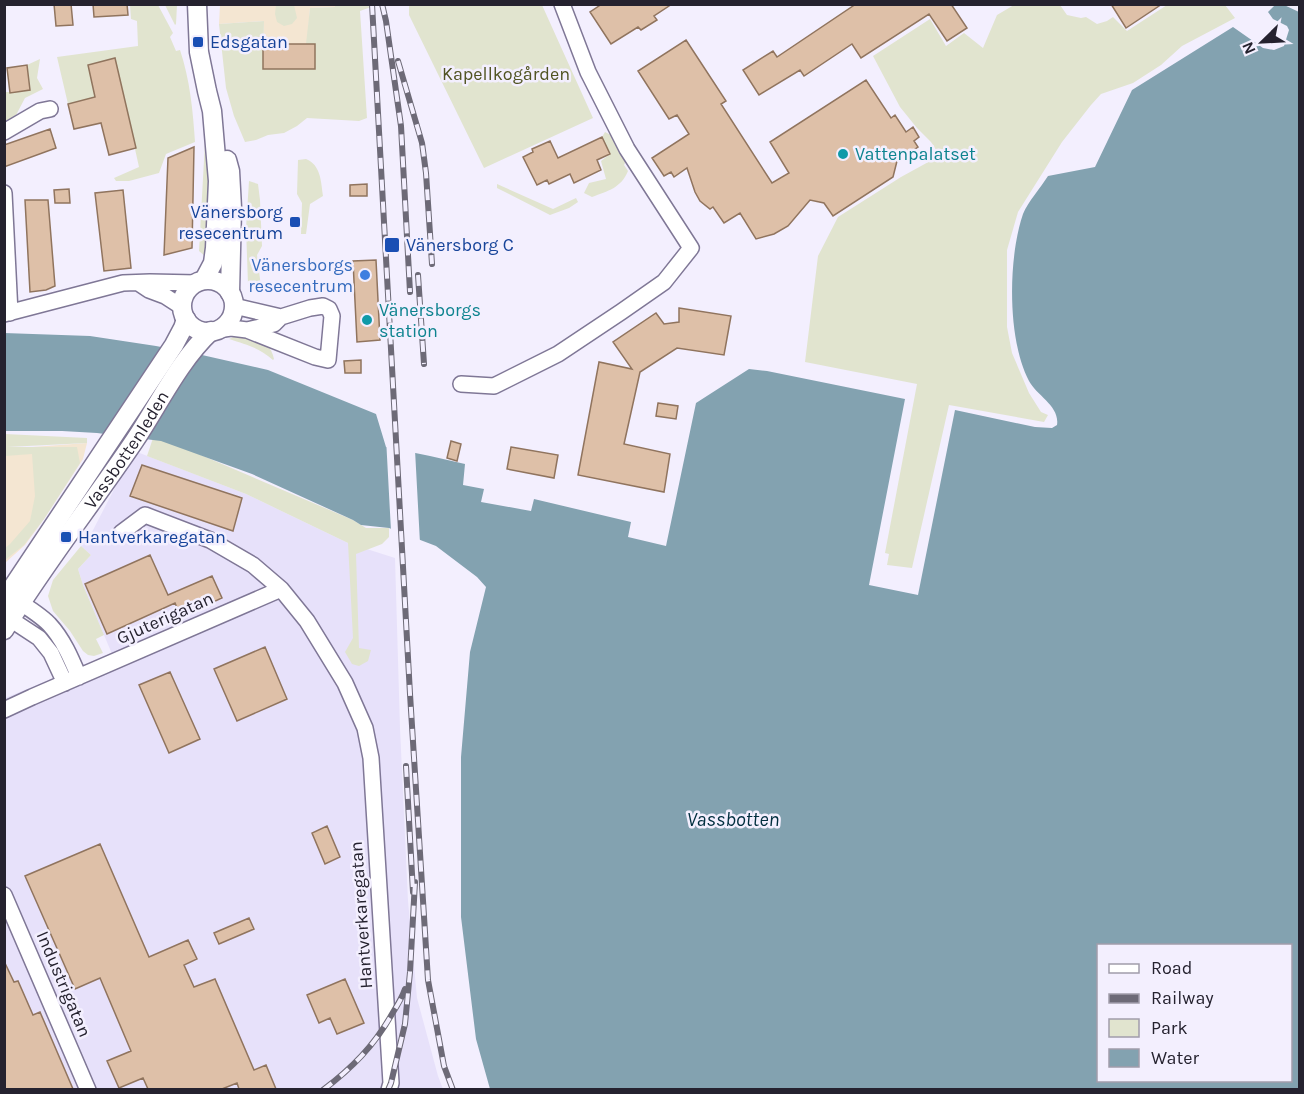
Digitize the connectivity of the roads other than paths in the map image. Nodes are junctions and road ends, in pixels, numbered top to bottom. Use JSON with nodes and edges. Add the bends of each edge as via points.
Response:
{"nodes":[{"id":1,"x":196,"y":4,"type":"edge"},
{"id":2,"x":562,"y":4,"type":"edge"},
{"id":3,"x":50,"y":109,"type":"dead end"},
{"id":4,"x":212,"y":111,"type":"junction"},
{"id":5,"x":4,"y":132,"type":"edge"},
{"id":6,"x":4,"y":193,"type":"edge"},
{"id":7,"x":138,"y":282,"type":"junction"},
{"id":8,"x":200,"y":282,"type":"junction"},
{"id":9,"x":232,"y":299,"type":"junction"},
{"id":10,"x":184,"y":313,"type":"junction"},
{"id":11,"x":7,"y":314,"type":"edge"},
{"id":12,"x":281,"y":317,"type":"junction"},
{"id":13,"x":247,"y":330,"type":"junction"},
{"id":14,"x":214,"y":331,"type":"junction"},
{"id":15,"x":460,"y":384,"type":"dead end"},
{"id":16,"x":121,"y":534,"type":"dead end"},
{"id":17,"x":281,"y":589,"type":"junction"},
{"id":18,"x":10,"y":598,"type":"edge"},
{"id":19,"x":7,"y":621,"type":"edge"},
{"id":20,"x":80,"y":676,"type":"junction"},
{"id":21,"x":65,"y":683,"type":"junction"},
{"id":22,"x":4,"y":710,"type":"edge"},
{"id":23,"x":4,"y":894,"type":"edge"},
{"id":24,"x":88,"y":1089,"type":"edge"},
{"id":25,"x":389,"y":1089,"type":"edge"}],
"edges":[{"from":1,"to":4,"type":"main road","via":[[199,52]]},
{"from":2,"to":15,"type":"street","via":[[588,72],[627,149],[691,248],[664,282],[558,354],[494,386]]},
{"from":3,"to":5,"type":"street"},
{"from":4,"to":8,"type":"main road","via":[[218,181],[215,248],[213,263]]},
{"from":4,"to":9,"type":"main road","via":[[230,171]]},
{"from":6,"to":11,"type":"street"},
{"from":7,"to":8,"type":"street"},
{"from":7,"to":10,"type":"street","via":[[172,299]]},
{"from":7,"to":11,"type":"street"},
{"from":8,"to":9,"type":"main road","via":[[219,282]]},
{"from":8,"to":10,"type":"main road","via":[[186,293]]},
{"from":9,"to":12,"type":"street"},
{"from":9,"to":14,"type":"main road","via":[[229,321]]},
{"from":10,"to":14,"type":"main road","via":[[196,328]]},
{"from":10,"to":18,"type":"main road","name":"Vassbottenleden","via":[[183,328],[174,345]]},
{"from":12,"to":13,"type":"street","via":[[274,324]]},
{"from":12,"to":13,"type":"street","via":[[310,308],[329,309],[332,316],[328,360]]},
{"from":13,"to":14,"type":"street","via":[[231,327]]},
{"from":14,"to":18,"type":"main road","name":"Vassbottenleden","via":[[192,350],[135,440]]},
{"from":16,"to":17,"type":"street","name":"Hantverkaregatan","via":[[145,515],[210,540],[253,565]]},
{"from":17,"to":20,"type":"street","name":"Gjuterigatan"},
{"from":17,"to":25,"type":"street","name":"Hantverkaregatan","via":[[307,621],[345,683],[365,728],[371,758]]},
{"from":18,"to":19,"type":"main road","name":"Vassbottenleden"},
{"from":18,"to":20,"type":"street","via":[[41,617],[57,633]]},
{"from":19,"to":21,"type":"street","via":[[39,638]]},
{"from":20,"to":21,"type":"street","name":"Gjuterigatan"},
{"from":21,"to":22,"type":"street"},
{"from":23,"to":24,"type":"street","name":"Industrigatan"}]}
